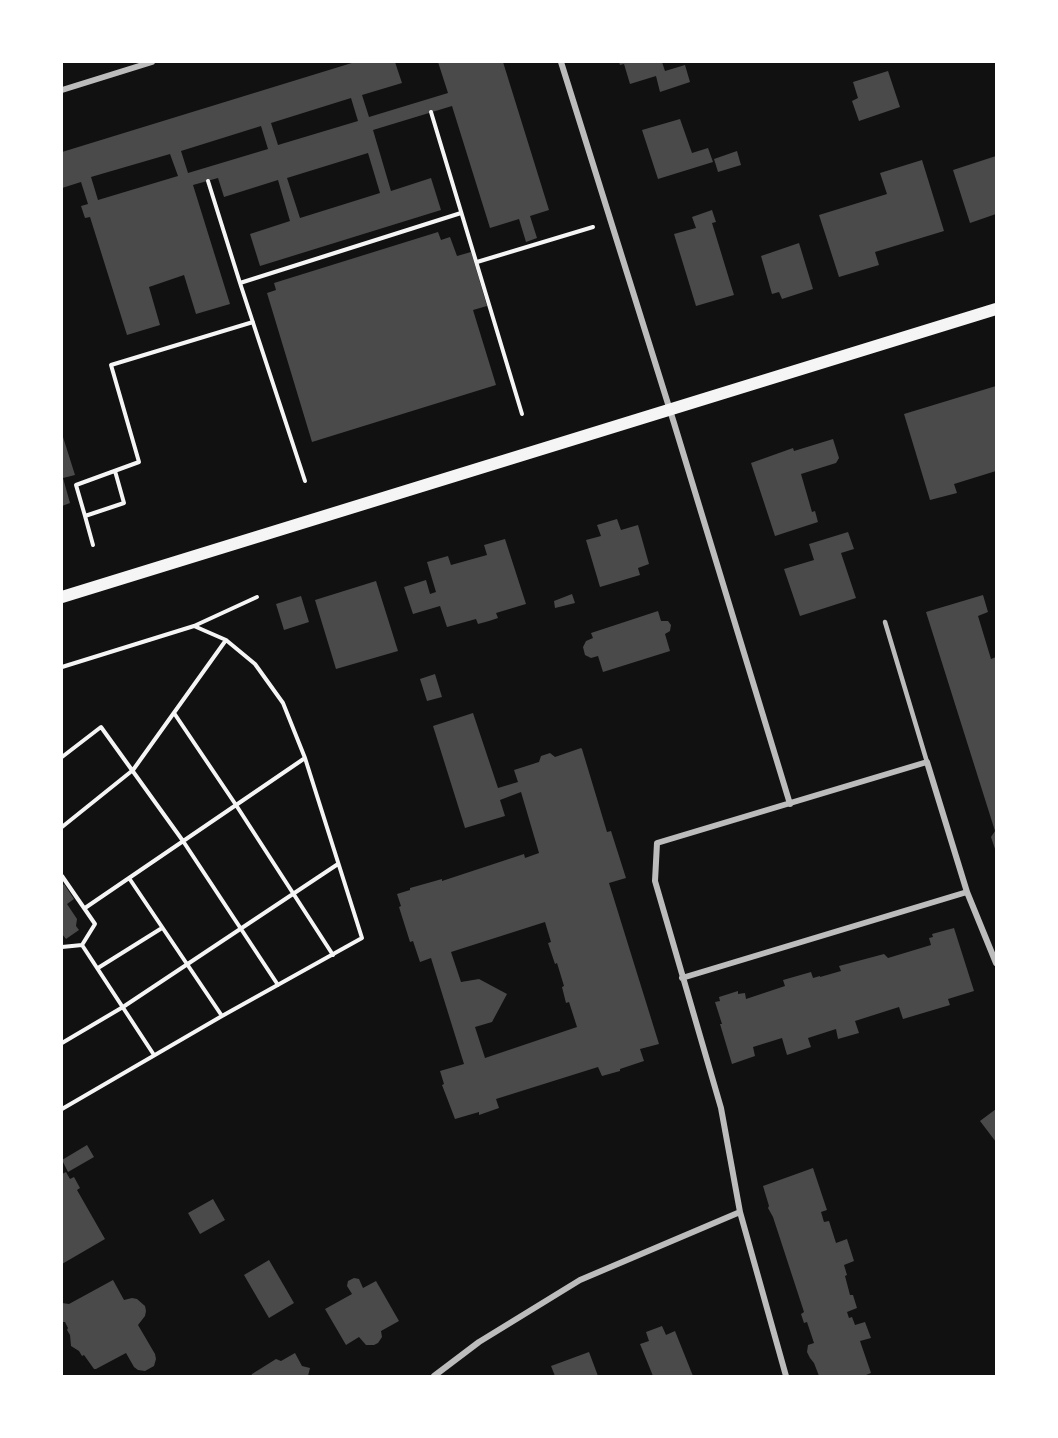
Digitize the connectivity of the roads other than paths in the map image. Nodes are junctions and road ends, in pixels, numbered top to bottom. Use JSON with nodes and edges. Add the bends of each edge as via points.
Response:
{"nodes":[{"id":1,"x":152,"y":62,"type":"edge"},
{"id":2,"x":561,"y":62,"type":"edge"},
{"id":3,"x":62,"y":90,"type":"edge"},
{"id":4,"x":996,"y":309,"type":"edge"},
{"id":5,"x":669,"y":409,"type":"junction"},
{"id":6,"x":62,"y":597,"type":"edge"},
{"id":7,"x":885,"y":622,"type":"dead end"},
{"id":8,"x":927,"y":762,"type":"junction"},
{"id":9,"x":790,"y":804,"type":"junction"},
{"id":10,"x":967,"y":892,"type":"junction"},
{"id":11,"x":994,"y":949,"type":"edge"},
{"id":12,"x":996,"y":963,"type":"edge"},
{"id":13,"x":682,"y":978,"type":"junction"},
{"id":14,"x":740,"y":1212,"type":"junction"},
{"id":15,"x":434,"y":1377,"type":"edge"},
{"id":16,"x":786,"y":1377,"type":"edge"}],
"edges":[{"from":1,"to":3,"type":"street"},
{"from":2,"to":5,"type":"street"},
{"from":4,"to":5,"type":"main road"},
{"from":5,"to":6,"type":"main road"},
{"from":5,"to":9,"type":"street"},
{"from":7,"to":8,"type":"lane"},
{"from":8,"to":9,"type":"street"},
{"from":8,"to":10,"type":"street"},
{"from":9,"to":13,"type":"street","via":[[657,843],[655,881]]},
{"from":10,"to":11,"type":"street"},
{"from":10,"to":13,"type":"street"},
{"from":11,"to":12,"type":"street"},
{"from":13,"to":14,"type":"street","via":[[721,1108]]},
{"from":14,"to":15,"type":"street","via":[[580,1280],[479,1342]]},
{"from":14,"to":16,"type":"street"}]}
